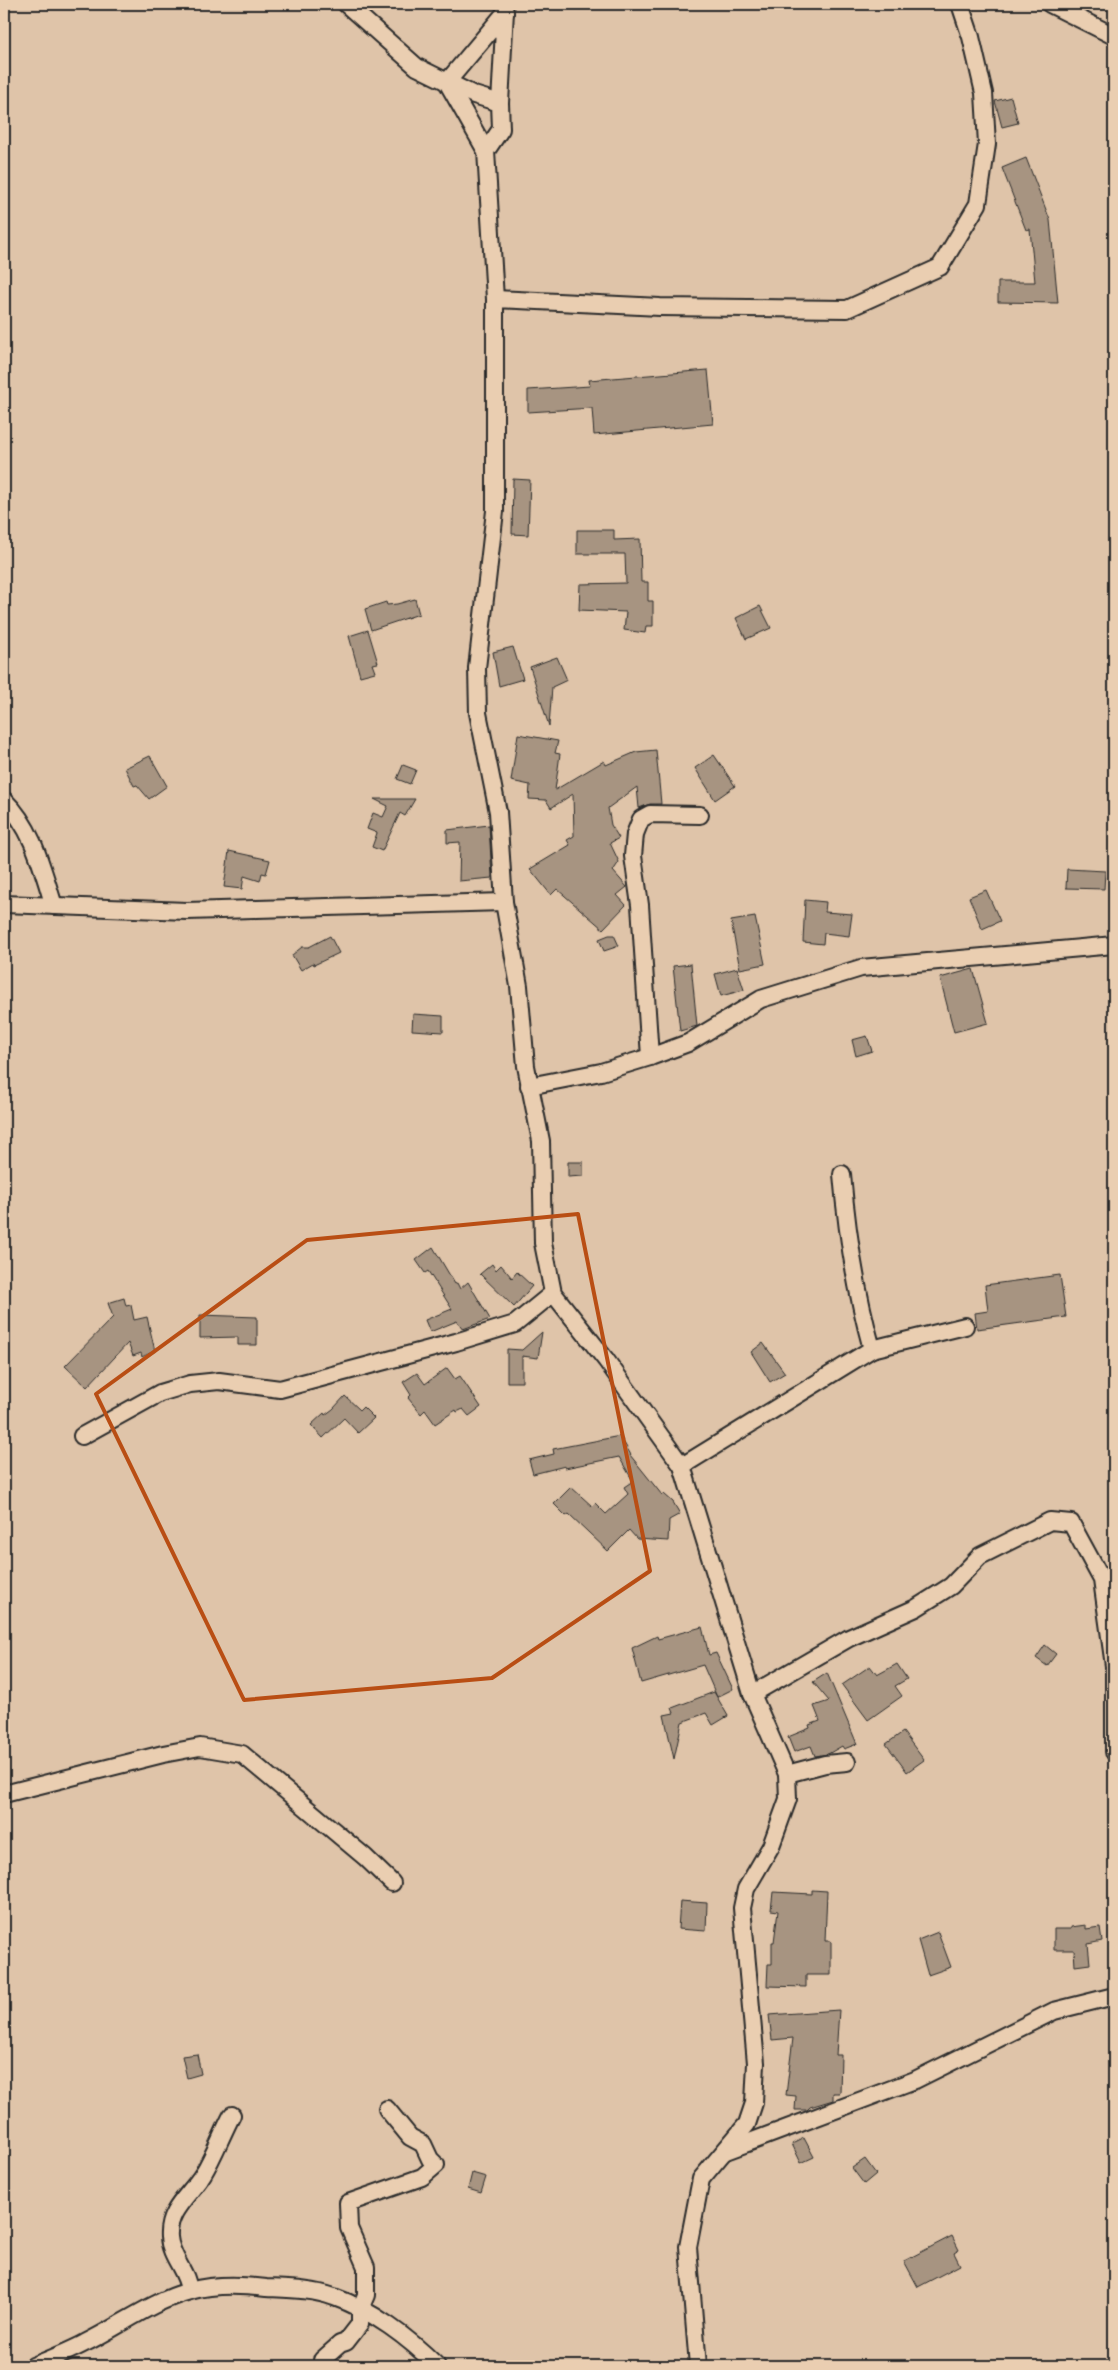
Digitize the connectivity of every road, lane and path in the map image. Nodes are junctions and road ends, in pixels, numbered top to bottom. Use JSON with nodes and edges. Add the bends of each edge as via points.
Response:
{"nodes":[{"id":1,"x":346,"y":4,"type":"edge"},
{"id":2,"x":960,"y":4,"type":"edge"},
{"id":3,"x":1050,"y":4,"type":"edge"},
{"id":4,"x":504,"y":8,"type":"edge"},
{"id":5,"x":1114,"y":36,"type":"edge"},
{"id":6,"x":447,"y":82,"type":"junction"},
{"id":7,"x":500,"y":103,"type":"junction"},
{"id":8,"x":486,"y":151,"type":"junction"},
{"id":9,"x":495,"y":299,"type":"junction"},
{"id":10,"x":4,"y":800,"type":"edge"},
{"id":11,"x":700,"y":815,"type":"dead end"},
{"id":12,"x":504,"y":902,"type":"junction"},
{"id":13,"x":4,"y":904,"type":"edge"},
{"id":14,"x":54,"y":906,"type":"junction"},
{"id":15,"x":1114,"y":945,"type":"edge"},
{"id":16,"x":650,"y":1057,"type":"junction"},
{"id":17,"x":529,"y":1086,"type":"junction"},
{"id":18,"x":842,"y":1174,"type":"dead end"},
{"id":19,"x":552,"y":1293,"type":"junction"},
{"id":20,"x":965,"y":1326,"type":"dead end"},
{"id":21,"x":872,"y":1349,"type":"junction"},
{"id":22,"x":82,"y":1436,"type":"dead end"},
{"id":23,"x":682,"y":1466,"type":"junction"},
{"id":24,"x":752,"y":1694,"type":"junction"},
{"id":25,"x":1114,"y":1752,"type":"edge"},
{"id":26,"x":847,"y":1762,"type":"dead end"},
{"id":27,"x":787,"y":1774,"type":"junction"},
{"id":28,"x":4,"y":1794,"type":"edge"},
{"id":29,"x":392,"y":1883,"type":"dead end"},
{"id":30,"x":1114,"y":1996,"type":"edge"},
{"id":31,"x":386,"y":2109,"type":"dead end"},
{"id":32,"x":232,"y":2115,"type":"dead end"},
{"id":33,"x":724,"y":2152,"type":"junction"},
{"id":34,"x":189,"y":2291,"type":"junction"},
{"id":35,"x":360,"y":2308,"type":"junction"},
{"id":36,"x":322,"y":2360,"type":"dead end"},
{"id":37,"x":33,"y":2366,"type":"edge"},
{"id":38,"x":437,"y":2366,"type":"edge"},
{"id":39,"x":698,"y":2366,"type":"edge"}],
"edges":[{"from":1,"to":6,"type":"street","via":[[417,66]]},
{"from":2,"to":9,"type":"street","via":[[984,93],[987,144],[978,204],[940,267],[846,309],[660,307]]},
{"from":3,"to":5,"type":"street"},
{"from":4,"to":6,"type":"street"},
{"from":4,"to":7,"type":"street"},
{"from":6,"to":7,"type":"street"},
{"from":6,"to":8,"type":"street"},
{"from":7,"to":8,"type":"street","via":[[501,129]]},
{"from":8,"to":9,"type":"street"},
{"from":9,"to":12,"type":"street","via":[[495,511],[478,668],[478,713],[498,812]]},
{"from":10,"to":14,"type":"street","via":[[35,846]]},
{"from":11,"to":16,"type":"street","via":[[650,814],[641,819],[635,834],[633,856],[640,905]]},
{"from":12,"to":14,"type":"street","via":[[187,911]]},
{"from":12,"to":17,"type":"street","via":[[519,986]]},
{"from":13,"to":14,"type":"street"},
{"from":15,"to":16,"type":"street","via":[[861,968],[761,998],[688,1043]]},
{"from":16,"to":17,"type":"street","via":[[601,1072]]},
{"from":17,"to":19,"type":"street","via":[[541,1141],[543,1244]]},
{"from":18,"to":21,"type":"street","via":[[846,1232]]},
{"from":19,"to":22,"type":"street","via":[[515,1324],[456,1342],[280,1389],[219,1381],[190,1384],[160,1394]]},
{"from":19,"to":23,"type":"street","via":[[606,1360]]},
{"from":20,"to":21,"type":"street"},
{"from":21,"to":23,"type":"street"},
{"from":23,"to":24,"type":"street"},
{"from":24,"to":25,"type":"street","via":[[849,1638],[916,1608],[951,1586],[980,1556],[1050,1521],[1071,1523],[1102,1580],[1114,1666]]},
{"from":24,"to":27,"type":"street"},
{"from":26,"to":27,"type":"street"},
{"from":27,"to":33,"type":"street","via":[[788,1799],[771,1846],[746,1890],[742,1908],[756,2063],[754,2103],[748,2124]]},
{"from":28,"to":29,"type":"street","via":[[200,1747],[242,1754],[351,1844]]},
{"from":30,"to":33,"type":"street","via":[[1054,2011],[915,2080]]},
{"from":31,"to":35,"type":"street","via":[[410,2137],[423,2144],[436,2165],[422,2177],[348,2203],[349,2228],[366,2268],[366,2295]]},
{"from":32,"to":34,"type":"street","via":[[204,2173],[177,2206],[169,2226],[172,2250],[189,2284]]},
{"from":33,"to":39,"type":"street","via":[[701,2179],[688,2247]]},
{"from":34,"to":35,"type":"street","via":[[249,2286],[307,2291],[333,2296]]},
{"from":34,"to":37,"type":"street","via":[[130,2316],[86,2343]]},
{"from":35,"to":36,"type":"street","via":[[360,2324],[346,2342]]},
{"from":35,"to":38,"type":"street","via":[[417,2346]]}]}
